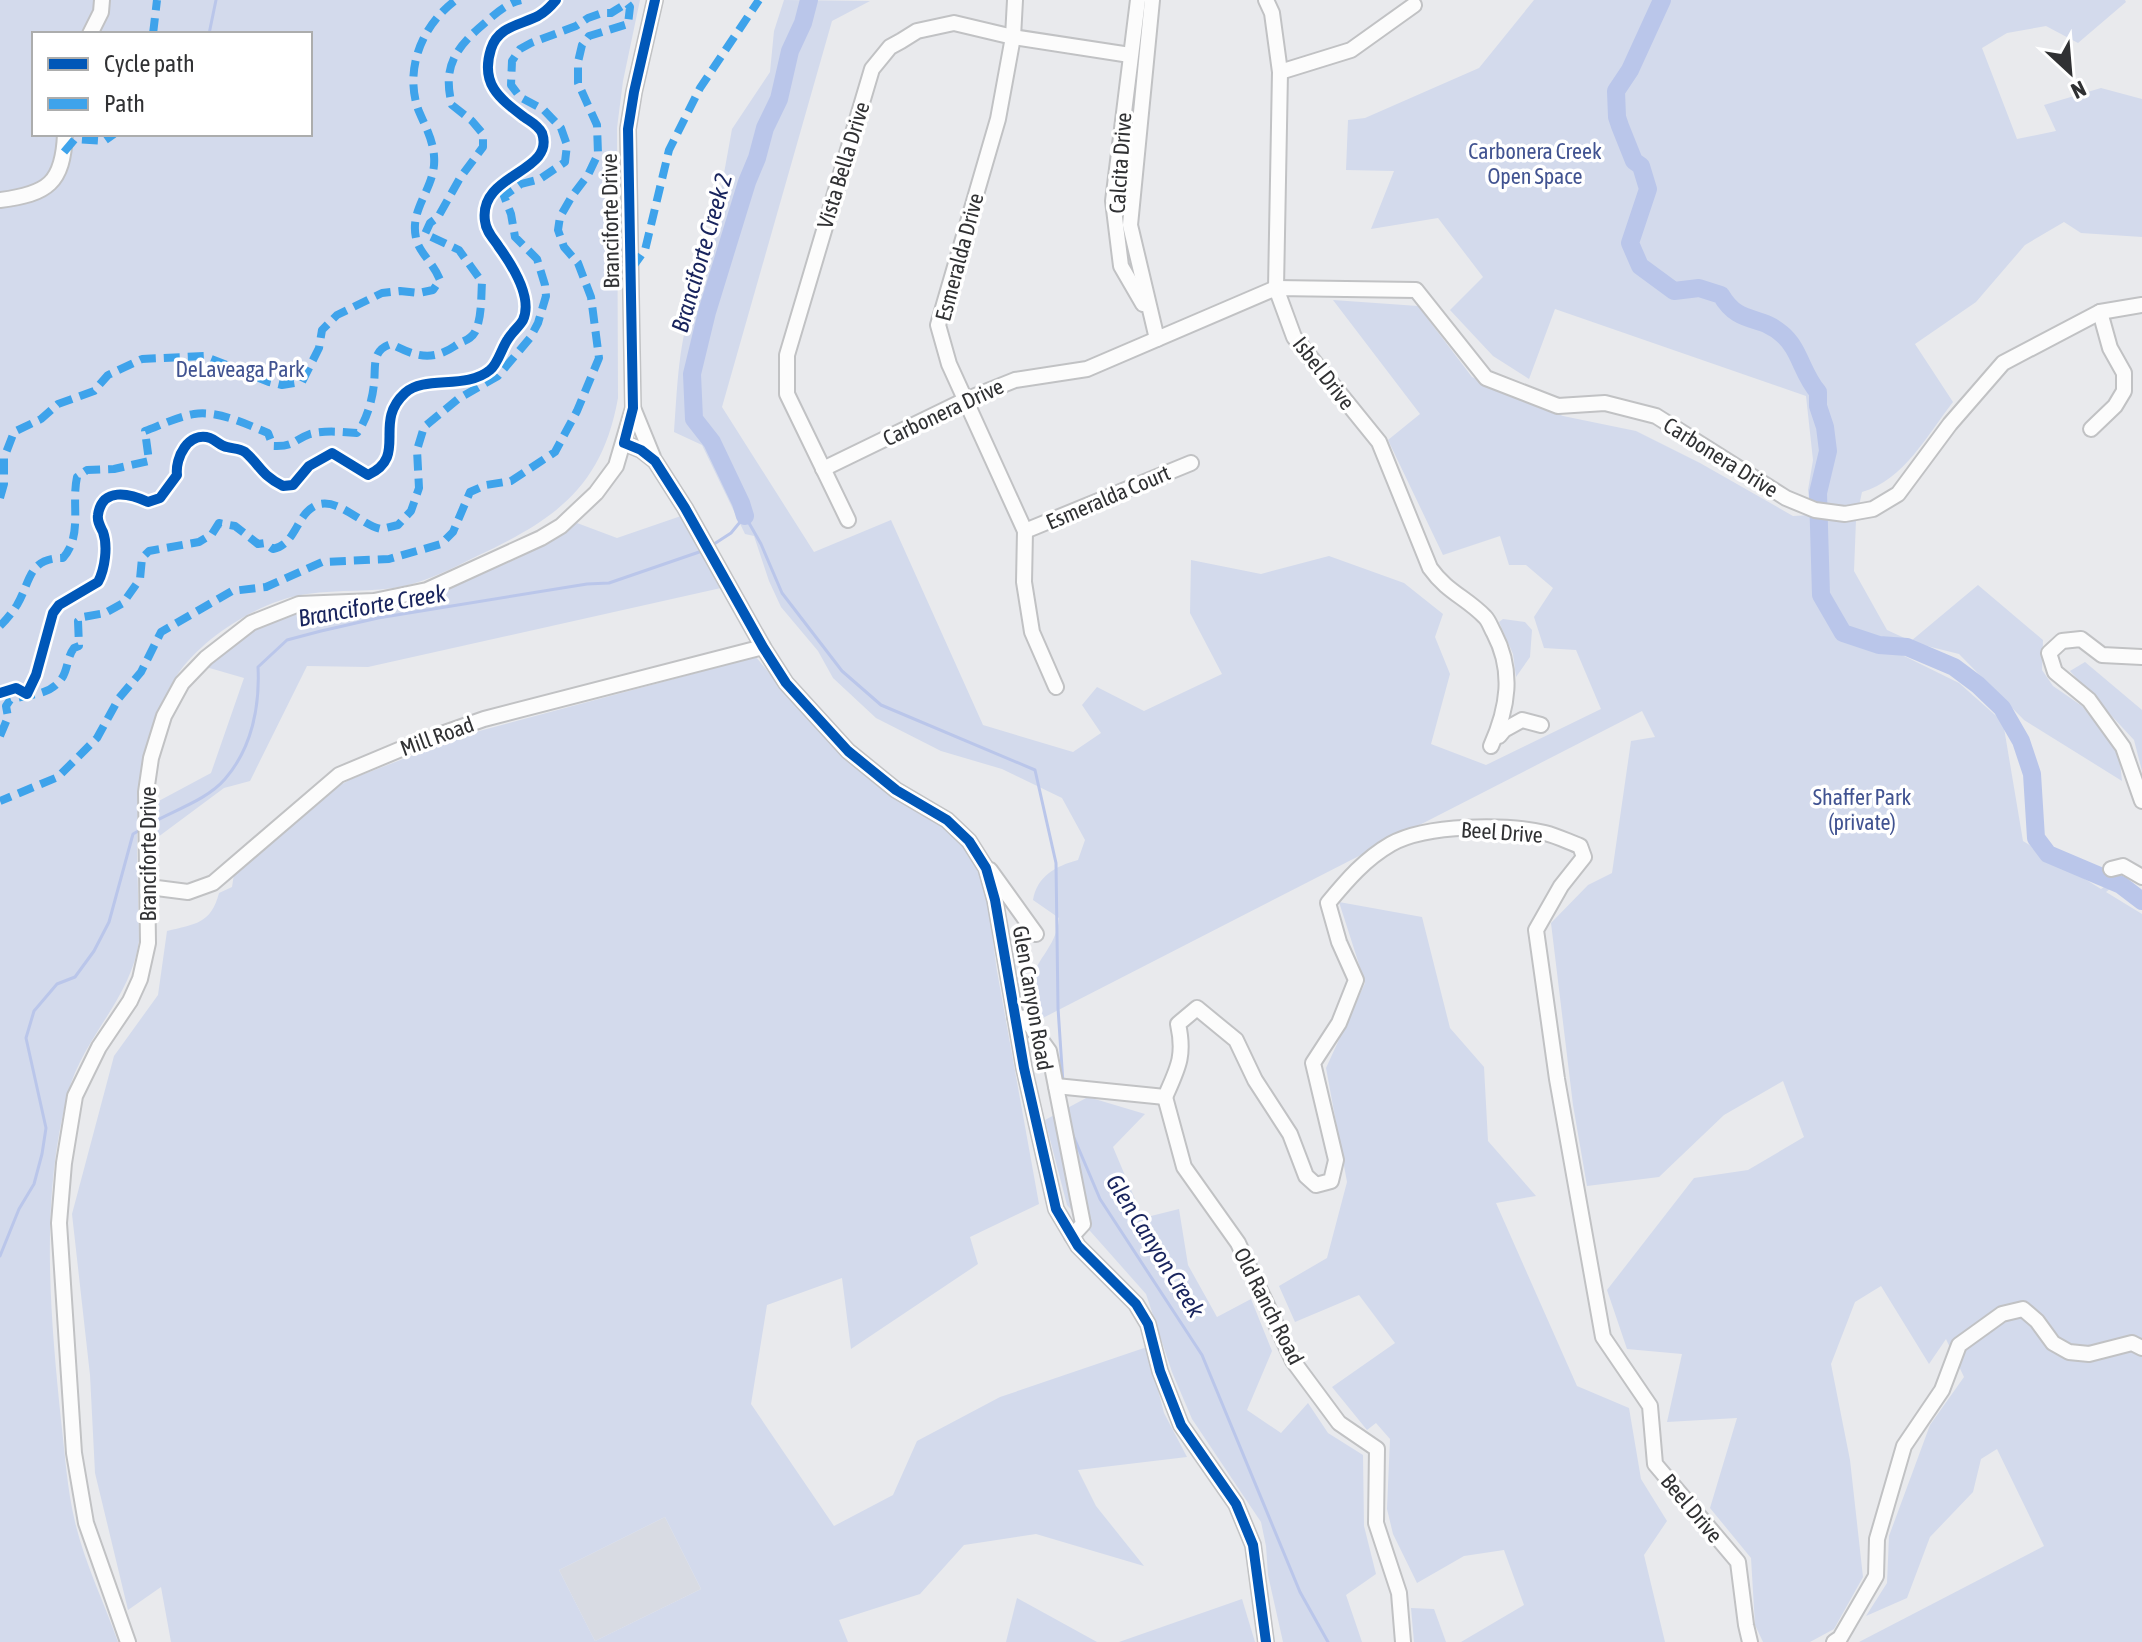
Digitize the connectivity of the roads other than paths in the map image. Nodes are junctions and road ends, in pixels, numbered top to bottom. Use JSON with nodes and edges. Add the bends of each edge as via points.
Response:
{"nodes":[{"id":1,"x":102,"y":0,"type":"edge"},
{"id":2,"x":655,"y":0,"type":"edge"},
{"id":3,"x":1015,"y":0,"type":"edge"},
{"id":4,"x":1138,"y":0,"type":"edge"},
{"id":5,"x":1152,"y":0,"type":"edge"},
{"id":6,"x":1266,"y":0,"type":"edge"},
{"id":7,"x":1414,"y":5,"type":"dead end"},
{"id":8,"x":91,"y":32,"type":"edge"},
{"id":9,"x":1013,"y":37,"type":"junction"},
{"id":10,"x":1130,"y":55,"type":"junction"},
{"id":11,"x":1280,"y":72,"type":"junction"},
{"id":12,"x":65,"y":136,"type":"edge"},
{"id":13,"x":0,"y":200,"type":"edge"},
{"id":14,"x":1276,"y":288,"type":"junction"},
{"id":15,"x":2142,"y":305,"type":"edge"},
{"id":16,"x":2100,"y":312,"type":"junction"},
{"id":17,"x":1151,"y":318,"type":"junction"},
{"id":18,"x":1157,"y":339,"type":"junction"},
{"id":19,"x":965,"y":400,"type":"junction"},
{"id":20,"x":633,"y":408,"type":"junction"},
{"id":21,"x":2091,"y":429,"type":"dead end"},
{"id":22,"x":624,"y":443,"type":"junction"},
{"id":23,"x":655,"y":461,"type":"junction"},
{"id":24,"x":1191,"y":463,"type":"dead end"},
{"id":25,"x":616,"y":466,"type":"junction"},
{"id":26,"x":823,"y":469,"type":"junction"},
{"id":27,"x":848,"y":520,"type":"dead end"},
{"id":28,"x":1025,"y":531,"type":"junction"},
{"id":29,"x":763,"y":647,"type":"junction"},
{"id":30,"x":2142,"y":657,"type":"edge"},
{"id":31,"x":1056,"y":687,"type":"dead end"},
{"id":32,"x":1507,"y":698,"type":"dead end"},
{"id":33,"x":2142,"y":801,"type":"edge"},
{"id":34,"x":969,"y":841,"type":"junction"},
{"id":35,"x":2111,"y":869,"type":"dead end"},
{"id":36,"x":2142,"y":877,"type":"edge"},
{"id":37,"x":149,"y":887,"type":"junction"},
{"id":38,"x":1036,"y":934,"type":"dead end"},
{"id":39,"x":1015,"y":1017,"type":"junction"},
{"id":40,"x":1061,"y":1090,"type":"junction"},
{"id":41,"x":1165,"y":1097,"type":"junction"},
{"id":42,"x":1072,"y":1236,"type":"junction"},
{"id":43,"x":2142,"y":1348,"type":"edge"},
{"id":44,"x":128,"y":1642,"type":"edge"},
{"id":45,"x":1266,"y":1642,"type":"edge"},
{"id":46,"x":1403,"y":1642,"type":"edge"},
{"id":47,"x":1750,"y":1642,"type":"edge"},
{"id":48,"x":1834,"y":1642,"type":"edge"}],
"edges":[{"from":1,"to":8,"type":"street"},
{"from":2,"to":20,"type":"street","name":"Branciforte Drive","via":[[628,129]]},
{"from":3,"to":9,"type":"street","name":"Esmeralda Drive"},
{"from":4,"to":10,"type":"street","name":"Calcita Drive"},
{"from":5,"to":17,"type":"street","name":"Calcita Drive","via":[[1130,225]]},
{"from":6,"to":11,"type":"street","name":"Isbel Drive"},
{"from":7,"to":11,"type":"street","via":[[1351,50]]},
{"from":9,"to":10,"type":"street","name":"Vista Bella Drive"},
{"from":9,"to":19,"type":"street","name":"Esmeralda Drive","via":[[998,119],[938,325]]},
{"from":9,"to":26,"type":"street","name":"Vista Bella Drive","via":[[954,23],[917,31],[890,47],[872,69],[787,355],[787,394]]},
{"from":10,"to":17,"type":"street","name":"Calcita Drive","via":[[1113,201],[1121,266]]},
{"from":11,"to":14,"type":"street","name":"Isbel Drive"},
{"from":12,"to":13,"type":"street","via":[[63,162],[51,184]]},
{"from":14,"to":16,"type":"street","name":"Carbonera Drive","via":[[1416,290],[1486,378],[1558,406],[1605,403],[1656,416],[1786,498],[1845,514],[1873,509],[1898,494],[2003,363]]},
{"from":14,"to":18,"type":"street","name":"Carbonera Drive"},
{"from":14,"to":32,"type":"street","name":"Isbel Drive","via":[[1294,337],[1379,442],[1430,568],[1442,585],[1486,617],[1502,648]]},
{"from":15,"to":16,"type":"street","name":"Carbonera Drive"},
{"from":16,"to":21,"type":"street","via":[[2124,373],[2124,391]]},
{"from":17,"to":18,"type":"street","name":"Calcita Drive"},
{"from":18,"to":19,"type":"street","name":"Carbonera Drive","via":[[1087,369],[1015,380]]},
{"from":19,"to":26,"type":"street","name":"Carbonera Drive"},
{"from":19,"to":28,"type":"street","name":"Esmeralda Drive"},
{"from":20,"to":22,"type":"street","name":"Branciforte Drive"},
{"from":20,"to":23,"type":"street"},
{"from":22,"to":23,"type":"street","name":"Glen Canyon Road"},
{"from":22,"to":25,"type":"street","name":"Branciforte Drive"},
{"from":23,"to":25,"type":"street","via":[[641,457]]},
{"from":23,"to":29,"type":"street","name":"Glen Canyon Road"},
{"from":24,"to":28,"type":"street","name":"Esmeralda Court"},
{"from":25,"to":37,"type":"street","name":"Branciforte Drive","via":[[561,526],[519,550],[427,590],[374,601],[299,604],[251,623],[206,658],[182,683],[164,716],[151,758],[146,792]]},
{"from":26,"to":27,"type":"street","name":"Vista Bella Drive"},
{"from":28,"to":31,"type":"street","name":"Esmeralda Drive","via":[[1024,582],[1032,632]]},
{"from":29,"to":34,"type":"street","name":"Glen Canyon Road","via":[[786,683],[848,751]]},
{"from":29,"to":37,"type":"street","name":"Mill Road","via":[[484,719],[413,744],[339,775],[213,883],[188,892]]},
{"from":30,"to":33,"type":"street","via":[[2102,655],[2081,639],[2062,641],[2049,653],[2055,672],[2089,700],[2123,747]]},
{"from":34,"to":38,"type":"street"},
{"from":34,"to":39,"type":"street","name":"Glen Canyon Road","via":[[986,868],[995,900]]},
{"from":35,"to":36,"type":"street","via":[[2123,866]]},
{"from":37,"to":44,"type":"street","name":"Branciforte Drive","via":[[148,943],[140,979],[75,1096],[59,1223],[74,1453],[86,1523]]},
{"from":39,"to":40,"type":"street","via":[[1025,1018],[1049,1051]]},
{"from":39,"to":42,"type":"street","name":"Glen Canyon Road","via":[[1056,1209]]},
{"from":40,"to":41,"type":"street"},
{"from":40,"to":42,"type":"street","via":[[1063,1132],[1082,1209],[1083,1224]]},
{"from":41,"to":46,"type":"street","name":"Old Ranch Road","via":[[1184,1167],[1238,1243],[1293,1361],[1339,1423],[1377,1449],[1376,1523],[1399,1593]]},
{"from":41,"to":47,"type":"street","name":"Beel Drive","via":[[1181,1062],[1178,1024],[1197,1008],[1236,1040],[1290,1134],[1306,1176],[1316,1185],[1331,1181],[1336,1160],[1313,1063],[1339,1023],[1356,980],[1328,903],[1357,869],[1393,843],[1441,829],[1545,833],[1580,846],[1584,857],[1536,930],[1603,1337],[1650,1406],[1655,1464],[1738,1562]]},
{"from":42,"to":45,"type":"street","name":"Glen Canyon Road","via":[[1136,1304],[1148,1324],[1181,1425],[1236,1504],[1253,1545]]},
{"from":43,"to":48,"type":"street","via":[[2132,1343],[2089,1354],[2069,1352],[2053,1343],[2023,1309],[2002,1314],[1959,1345],[1942,1390],[1904,1446],[1877,1539],[1876,1576]]}]}
